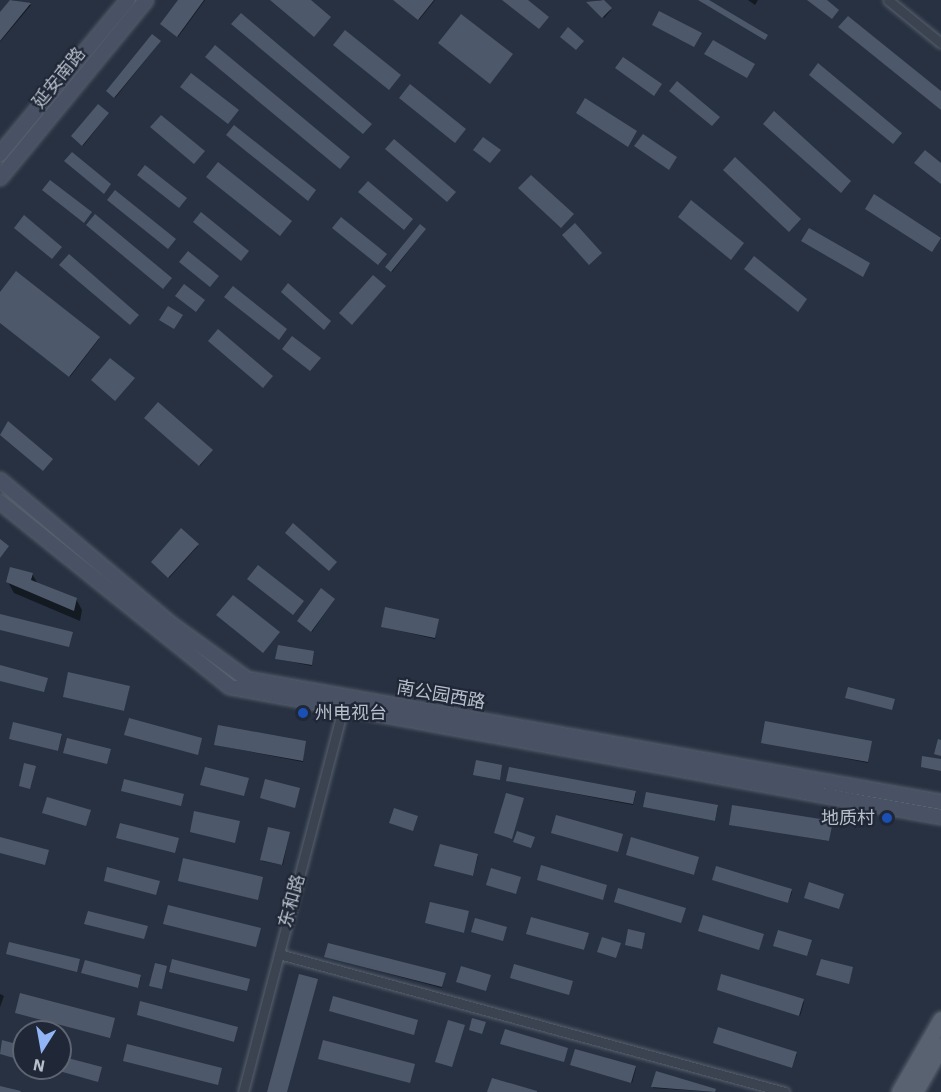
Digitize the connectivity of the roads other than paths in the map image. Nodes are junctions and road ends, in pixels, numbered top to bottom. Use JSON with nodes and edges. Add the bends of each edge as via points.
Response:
{"nodes":[{"id":1,"x":128,"y":0,"type":"edge"},
{"id":2,"x":146,"y":0,"type":"edge"},
{"id":3,"x":888,"y":0,"type":"edge"},
{"id":4,"x":941,"y":43,"type":"edge"},
{"id":5,"x":0,"y":154,"type":"edge"},
{"id":6,"x":0,"y":178,"type":"edge"},
{"id":7,"x":0,"y":480,"type":"edge"},
{"id":8,"x":0,"y":502,"type":"edge"},
{"id":9,"x":342,"y":711,"type":"junction"},
{"id":10,"x":941,"y":802,"type":"edge"},
{"id":11,"x":941,"y":817,"type":"edge"},
{"id":12,"x":279,"y":954,"type":"junction"},
{"id":13,"x":941,"y":1019,"type":"edge"},
{"id":14,"x":941,"y":1046,"type":"edge"},
{"id":15,"x":243,"y":1092,"type":"edge"},
{"id":16,"x":785,"y":1092,"type":"edge"},
{"id":17,"x":899,"y":1092,"type":"edge"},
{"id":18,"x":915,"y":1092,"type":"edge"}],
"edges":[{"from":1,"to":5,"type":"main road","name":"延安南路"},
{"from":2,"to":6,"type":"main road","name":"延安南路"},
{"from":3,"to":4,"type":"street"},
{"from":7,"to":10,"type":"main road","name":"南公园西路","via":[[171,624],[247,679]]},
{"from":8,"to":9,"type":"main road","name":"南公园西路","via":[[218,680],[248,693]]},
{"from":9,"to":11,"type":"main road","name":"南公园西路"},
{"from":9,"to":12,"type":"street","name":"东和路"},
{"from":12,"to":15,"type":"street","name":"东和路"},
{"from":12,"to":16,"type":"street"},
{"from":13,"to":17,"type":"main road"},
{"from":14,"to":18,"type":"main road"}]}
